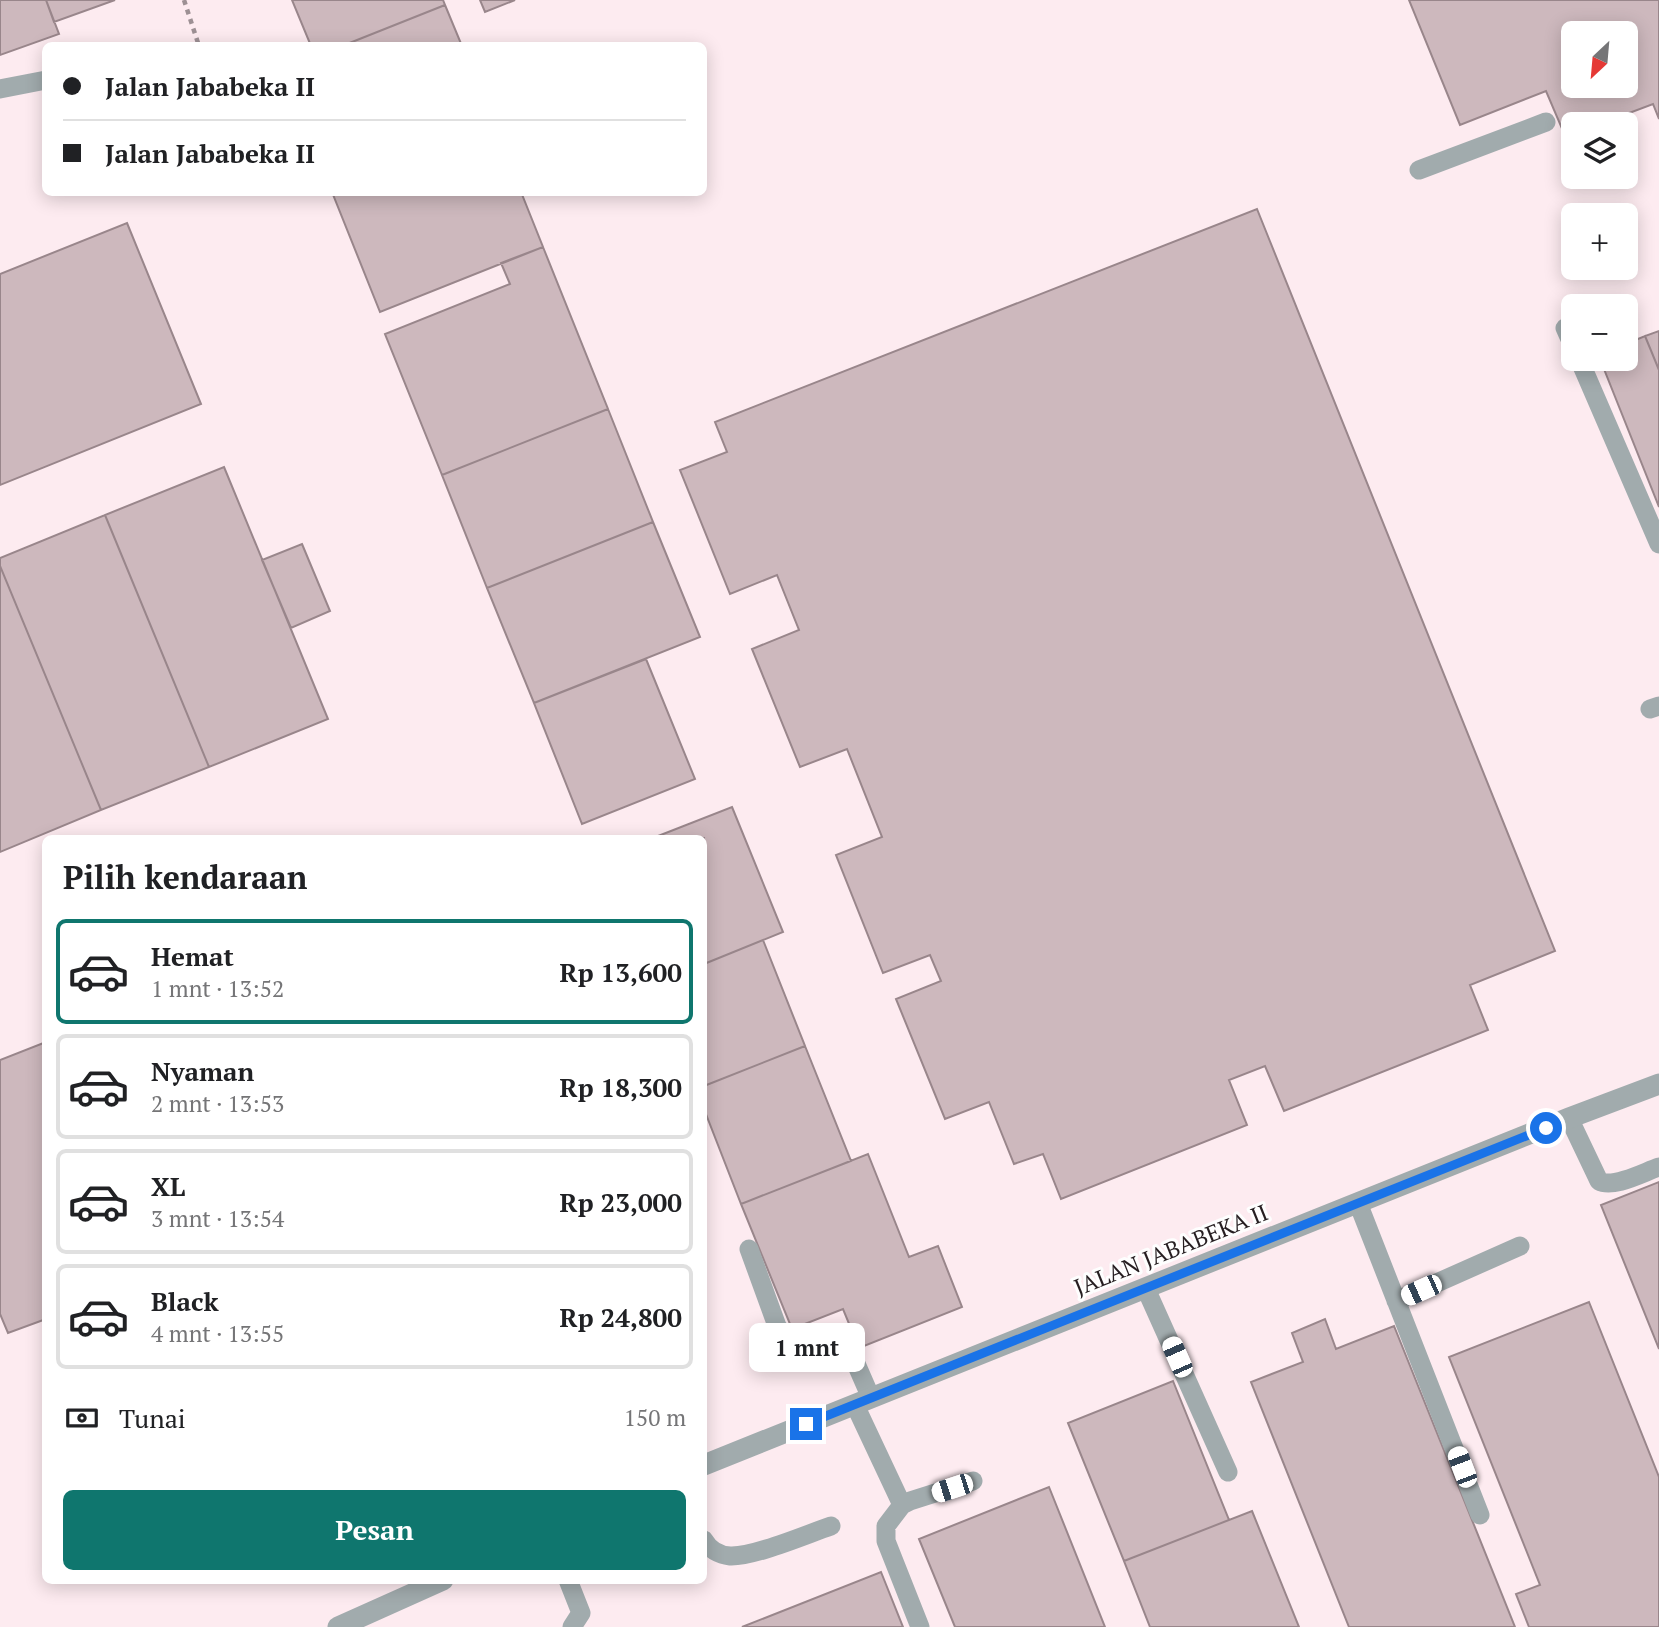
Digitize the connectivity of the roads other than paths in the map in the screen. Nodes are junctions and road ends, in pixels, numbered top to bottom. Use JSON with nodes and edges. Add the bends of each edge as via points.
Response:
{"nodes":[{"id":1,"x":42,"y":81,"type":"edge"},
{"id":2,"x":0,"y":89,"type":"edge"},
{"id":3,"x":1546,"y":121,"type":"dead end"},
{"id":4,"x":1419,"y":170,"type":"dead end"},
{"id":5,"x":1584,"y":371,"type":"edge"},
{"id":6,"x":1659,"y":544,"type":"edge"},
{"id":7,"x":1659,"y":1084,"type":"edge"},
{"id":8,"x":1569,"y":1118,"type":"junction"},
{"id":9,"x":1659,"y":1167,"type":"edge"},
{"id":10,"x":1358,"y":1203,"type":"junction"},
{"id":11,"x":1520,"y":1246,"type":"dead end"},
{"id":12,"x":749,"y":1249,"type":"dead end"},
{"id":13,"x":1146,"y":1289,"type":"junction"},
{"id":14,"x":1396,"y":1301,"type":"junction"},
{"id":15,"x":863,"y":1402,"type":"junction"},
{"id":16,"x":707,"y":1464,"type":"edge"},
{"id":17,"x":1228,"y":1472,"type":"dead end"},
{"id":18,"x":973,"y":1481,"type":"dead end"},
{"id":19,"x":902,"y":1505,"type":"junction"},
{"id":20,"x":1480,"y":1515,"type":"dead end"},
{"id":21,"x":831,"y":1526,"type":"dead end"},
{"id":22,"x":707,"y":1544,"type":"edge"},
{"id":23,"x":434,"y":1584,"type":"edge"},
{"id":24,"x":569,"y":1584,"type":"edge"},
{"id":25,"x":338,"y":1627,"type":"edge"},
{"id":26,"x":572,"y":1627,"type":"edge"},
{"id":27,"x":920,"y":1627,"type":"edge"}],
"edges":[{"from":1,"to":2,"type":"lane"},
{"from":3,"to":4,"type":"lane"},
{"from":5,"to":6,"type":"lane"},
{"from":7,"to":8,"type":"street","name":"JALAN JABABEKA II"},
{"from":8,"to":9,"type":"lane","via":[[1603,1184]]},
{"from":8,"to":10,"type":"street","name":"JALAN JABABEKA II"},
{"from":10,"to":13,"type":"street","name":"JALAN JABABEKA II"},
{"from":10,"to":14,"type":"lane"},
{"from":11,"to":14,"type":"lane"},
{"from":12,"to":15,"type":"lane","via":[[776,1326],[789,1340],[840,1339],[847,1343]]},
{"from":13,"to":15,"type":"street","name":"JALAN JABABEKA II"},
{"from":13,"to":17,"type":"lane"},
{"from":14,"to":20,"type":"lane"},
{"from":15,"to":16,"type":"street","name":"JALAN JABABEKA II"},
{"from":15,"to":19,"type":"lane"},
{"from":18,"to":19,"type":"lane"},
{"from":19,"to":27,"type":"lane","via":[[886,1526],[886,1541]]},
{"from":21,"to":22,"type":"lane","via":[[731,1556],[711,1550]]},
{"from":23,"to":25,"type":"street"},
{"from":24,"to":26,"type":"lane","via":[[580,1613]]}]}
